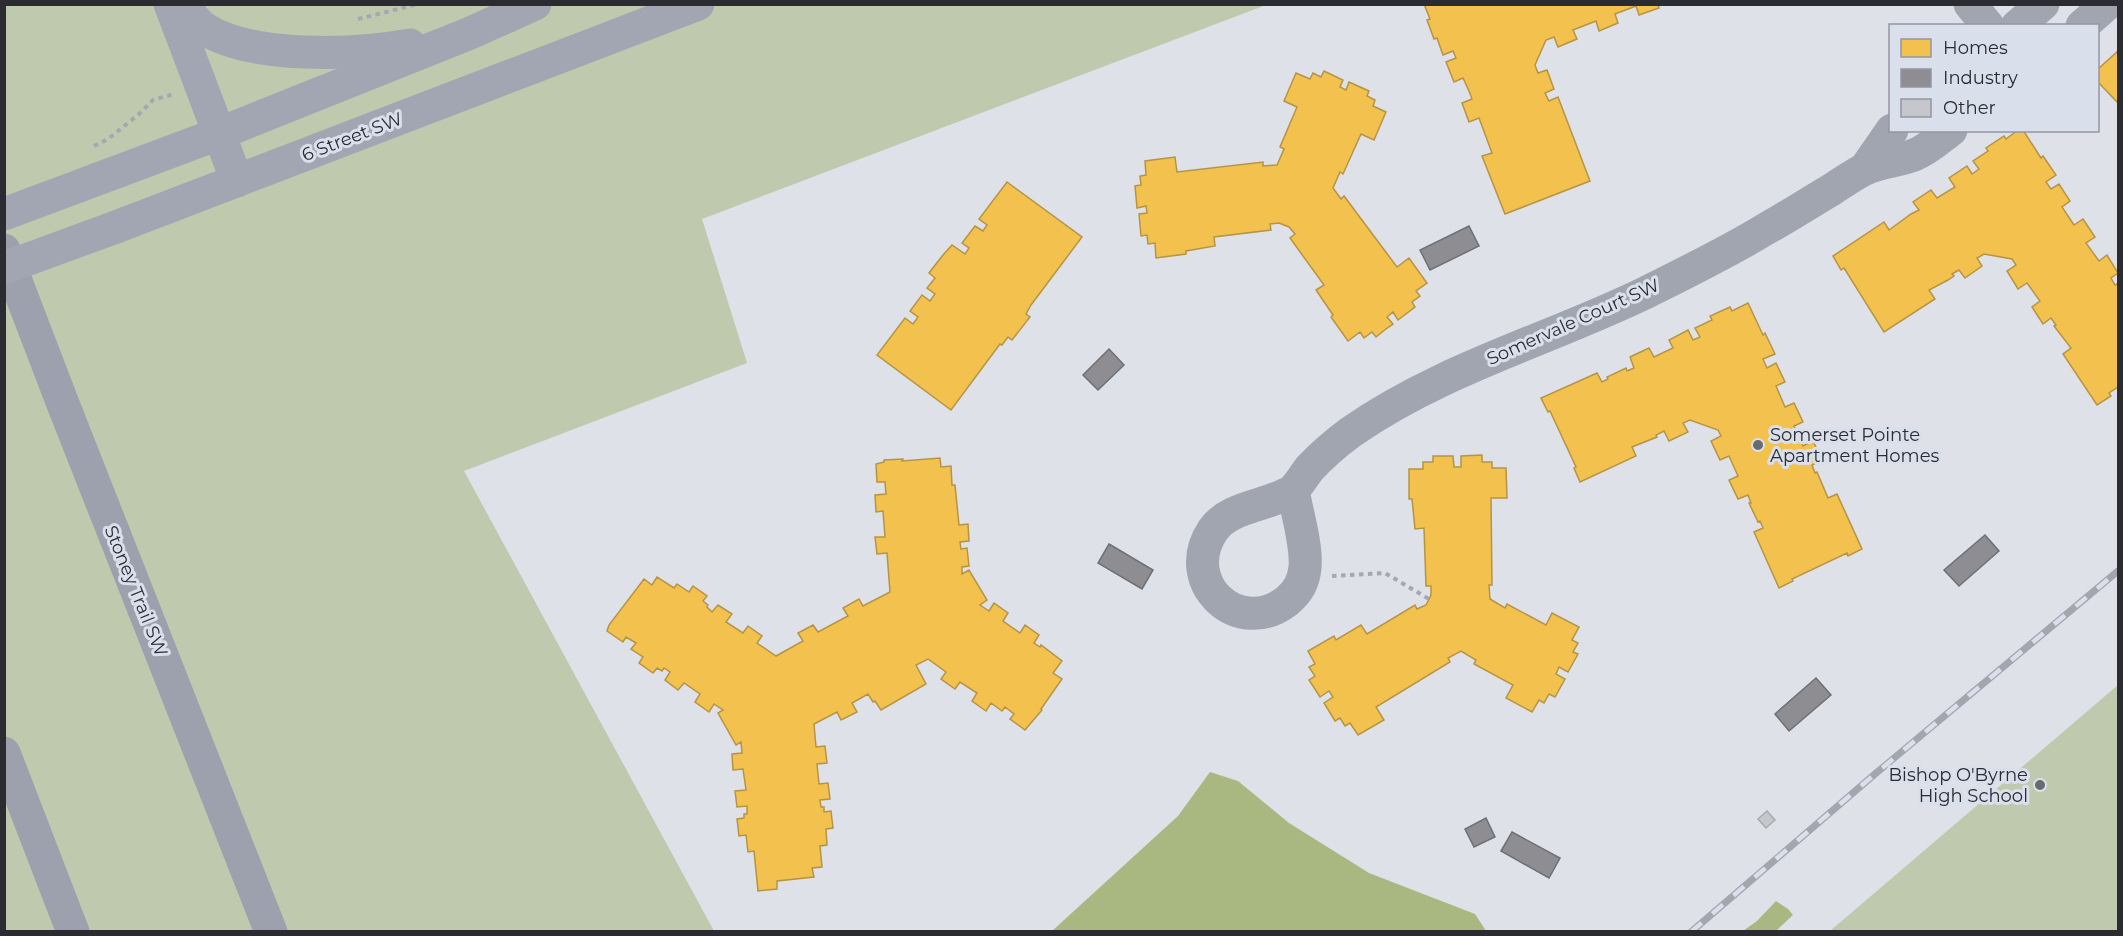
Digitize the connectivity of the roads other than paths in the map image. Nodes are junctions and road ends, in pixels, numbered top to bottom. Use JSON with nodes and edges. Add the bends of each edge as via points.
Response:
{"nodes":[{"id":1,"x":170,"y":4,"type":"edge"},
{"id":2,"x":184,"y":4,"type":"edge"},
{"id":3,"x":535,"y":4,"type":"edge"},
{"id":4,"x":698,"y":4,"type":"edge"},
{"id":5,"x":1970,"y":4,"type":"edge"},
{"id":6,"x":2043,"y":4,"type":"edge"},
{"id":7,"x":2107,"y":4,"type":"edge"},
{"id":8,"x":1986,"y":24,"type":"edge"},
{"id":9,"x":2019,"y":24,"type":"edge"},
{"id":10,"x":2084,"y":24,"type":"edge"},
{"id":11,"x":468,"y":34,"type":"junction"},
{"id":12,"x":1891,"y":132,"type":"edge"},
{"id":13,"x":1948,"y":132,"type":"edge"},
{"id":14,"x":218,"y":134,"type":"junction"},
{"id":15,"x":1865,"y":169,"type":"junction"},
{"id":16,"x":237,"y":181,"type":"junction"},
{"id":17,"x":4,"y":214,"type":"edge"},
{"id":18,"x":4,"y":250,"type":"edge"},
{"id":19,"x":4,"y":268,"type":"edge"},
{"id":20,"x":1293,"y":490,"type":"dead end"},
{"id":21,"x":4,"y":753,"type":"edge"},
{"id":22,"x":74,"y":932,"type":"edge"},
{"id":23,"x":271,"y":932,"type":"edge"}],
"edges":[{"from":1,"to":14,"type":"main road"},
{"from":2,"to":11,"type":"main road","via":[[204,28],[230,41],[280,51],[393,48]]},
{"from":3,"to":11,"type":"main road"},
{"from":4,"to":16,"type":"main road","name":"6 Street SW"},
{"from":5,"to":8,"type":"street"},
{"from":6,"to":9,"type":"street"},
{"from":7,"to":10,"type":"street"},
{"from":11,"to":14,"type":"main road"},
{"from":12,"to":15,"type":"street","name":"Somervale Court SW"},
{"from":13,"to":15,"type":"street","name":"Somervale Court SW","via":[[1916,154]]},
{"from":14,"to":16,"type":"main road"},
{"from":14,"to":17,"type":"main road","via":[[92,164]]},
{"from":15,"to":20,"type":"street","name":"Somervale Court SW","via":[[1755,236],[1643,293],[1406,398],[1320,457]]},
{"from":16,"to":19,"type":"main road","name":"6 Street SW","bridge":true},
{"from":18,"to":23,"type":"highway","name":"Stoney Trail SW"},
{"from":21,"to":22,"type":"highway"}]}
